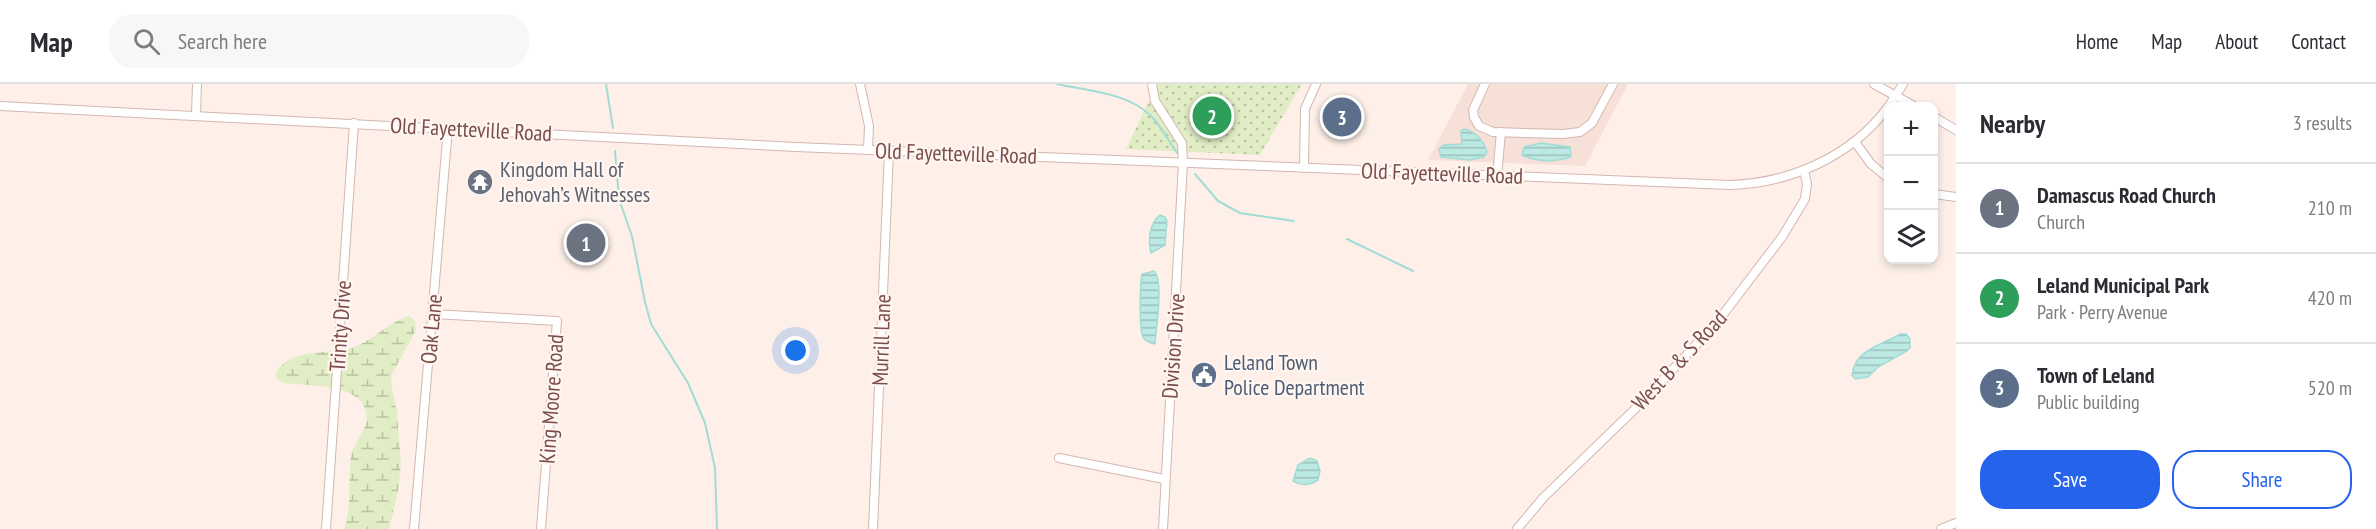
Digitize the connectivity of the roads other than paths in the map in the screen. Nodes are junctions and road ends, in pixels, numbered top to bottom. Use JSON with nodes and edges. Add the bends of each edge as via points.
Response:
{"nodes":[{"id":1,"x":197,"y":84,"type":"edge"},
{"id":2,"x":861,"y":84,"type":"edge"},
{"id":3,"x":1152,"y":84,"type":"edge"},
{"id":4,"x":1316,"y":84,"type":"edge"},
{"id":5,"x":1485,"y":84,"type":"edge"},
{"id":6,"x":1613,"y":84,"type":"edge"},
{"id":7,"x":1874,"y":84,"type":"edge"},
{"id":8,"x":1904,"y":84,"type":"edge"},
{"id":9,"x":1896,"y":97,"type":"junction"},
{"id":10,"x":1892,"y":102,"type":"edge"},
{"id":11,"x":1906,"y":102,"type":"edge"},
{"id":12,"x":0,"y":106,"type":"edge"},
{"id":13,"x":1884,"y":112,"type":"edge"},
{"id":14,"x":196,"y":115,"type":"junction"},
{"id":15,"x":1938,"y":119,"type":"edge"},
{"id":16,"x":354,"y":123,"type":"junction"},
{"id":17,"x":448,"y":128,"type":"junction"},
{"id":18,"x":1956,"y":130,"type":"edge"},
{"id":19,"x":1502,"y":132,"type":"junction"},
{"id":20,"x":1854,"y":142,"type":"junction"},
{"id":21,"x":868,"y":150,"type":"junction"},
{"id":22,"x":890,"y":150,"type":"junction"},
{"id":23,"x":1184,"y":163,"type":"junction"},
{"id":24,"x":1304,"y":168,"type":"junction"},
{"id":25,"x":1804,"y":171,"type":"junction"},
{"id":26,"x":1884,"y":175,"type":"edge"},
{"id":27,"x":1497,"y":176,"type":"junction"},
{"id":28,"x":1938,"y":195,"type":"edge"},
{"id":29,"x":1956,"y":197,"type":"edge"},
{"id":30,"x":433,"y":314,"type":"junction"},
{"id":31,"x":1059,"y":458,"type":"dead end"},
{"id":32,"x":1164,"y":479,"type":"junction"},
{"id":33,"x":1956,"y":523,"type":"edge"},
{"id":34,"x":326,"y":529,"type":"edge"},
{"id":35,"x":414,"y":529,"type":"edge"},
{"id":36,"x":541,"y":529,"type":"edge"},
{"id":37,"x":873,"y":529,"type":"edge"},
{"id":38,"x":1162,"y":529,"type":"edge"},
{"id":39,"x":1517,"y":529,"type":"edge"},
{"id":40,"x":1941,"y":529,"type":"edge"}],
"edges":[{"from":1,"to":14,"type":"street"},
{"from":2,"to":21,"type":"street","via":[[869,126]]},
{"from":3,"to":23,"type":"street","name":"Division Drive","via":[[1155,101],[1182,143]]},
{"from":4,"to":24,"type":"street","via":[[1305,109]]},
{"from":5,"to":19,"type":"street","via":[[1474,117],[1479,126]]},
{"from":6,"to":19,"type":"street","via":[[1592,123],[1580,132]]},
{"from":7,"to":9,"type":"street"},
{"from":8,"to":9,"type":"street","name":"Old Fayetteville Road"},
{"from":9,"to":10,"type":"street","name":"Old Fayetteville Road"},
{"from":9,"to":11,"type":"street"},
{"from":12,"to":14,"type":"street","name":"Old Fayetteville Road"},
{"from":13,"to":20,"type":"street","name":"Old Fayetteville Road"},
{"from":14,"to":16,"type":"street","name":"Old Fayetteville Road"},
{"from":15,"to":18,"type":"street"},
{"from":16,"to":17,"type":"street","name":"Old Fayetteville Road"},
{"from":16,"to":34,"type":"street","name":"Trinity Drive"},
{"from":17,"to":21,"type":"street","name":"Old Fayetteville Road"},
{"from":17,"to":30,"type":"street","name":"Oak Lane"},
{"from":19,"to":27,"type":"street"},
{"from":20,"to":25,"type":"street","name":"Old Fayetteville Road"},
{"from":20,"to":26,"type":"street"},
{"from":21,"to":22,"type":"street","name":"Old Fayetteville Road"},
{"from":22,"to":23,"type":"street","name":"Old Fayetteville Road"},
{"from":22,"to":37,"type":"street","name":"Murrill Lane"},
{"from":23,"to":24,"type":"street","name":"Old Fayetteville Road"},
{"from":23,"to":32,"type":"street","name":"Division Drive"},
{"from":24,"to":27,"type":"street","name":"Old Fayetteville Road"},
{"from":25,"to":27,"type":"street","name":"Old Fayetteville Road","via":[[1741,184]]},
{"from":25,"to":39,"type":"street","name":"West B & S Road","via":[[1808,184],[1804,199],[1782,237],[1715,325]]},
{"from":28,"to":29,"type":"street"},
{"from":30,"to":35,"type":"street","name":"Oak Lane"},
{"from":30,"to":36,"type":"street","name":"King Moore Road","via":[[557,321]]},
{"from":31,"to":32,"type":"street"},
{"from":32,"to":38,"type":"street","name":"Division Drive"},
{"from":33,"to":40,"type":"street"}]}
